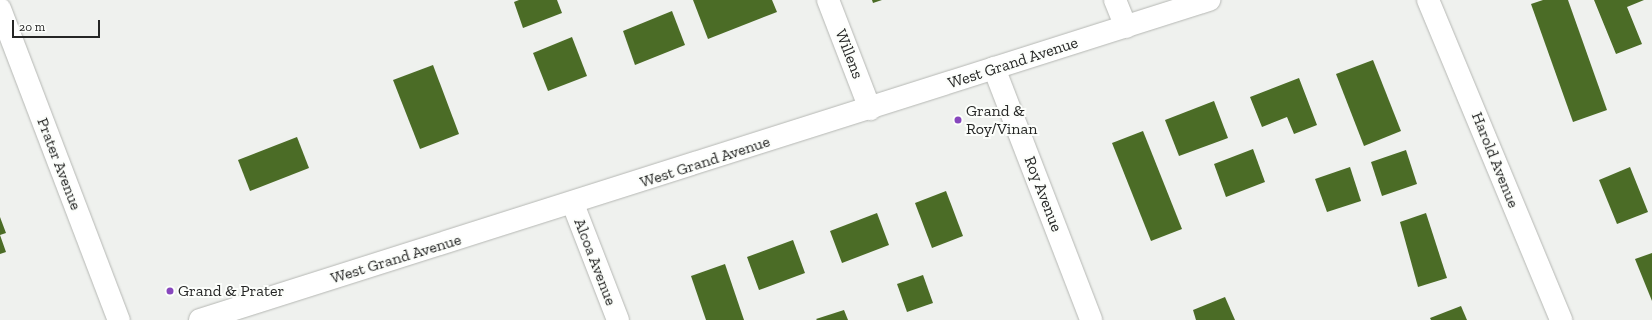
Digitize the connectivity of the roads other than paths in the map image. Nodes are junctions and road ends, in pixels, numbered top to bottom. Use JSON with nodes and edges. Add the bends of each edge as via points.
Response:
{"nodes":[{"id":1,"x":828,"y":0,"type":"edge"},
{"id":2,"x":1115,"y":0,"type":"edge"},
{"id":3,"x":1208,"y":0,"type":"edge"},
{"id":4,"x":1428,"y":0,"type":"edge"},
{"id":5,"x":0,"y":9,"type":"edge"},
{"id":6,"x":1126,"y":27,"type":"junction"},
{"id":7,"x":994,"y":68,"type":"junction"},
{"id":8,"x":870,"y":109,"type":"junction"},
{"id":9,"x":573,"y":204,"type":"junction"},
{"id":10,"x":119,"y":320,"type":"edge"},
{"id":11,"x":200,"y":320,"type":"edge"},
{"id":12,"x":618,"y":320,"type":"edge"},
{"id":13,"x":1091,"y":320,"type":"edge"},
{"id":14,"x":1561,"y":320,"type":"edge"}],
"edges":[{"from":1,"to":8,"type":"street","name":"Willens"},
{"from":2,"to":6,"type":"street"},
{"from":3,"to":6,"type":"street","name":"West Grand Avenue"},
{"from":4,"to":14,"type":"street","name":"Harold Avenue"},
{"from":5,"to":10,"type":"street","name":"Prater Avenue"},
{"from":6,"to":7,"type":"street","name":"West Grand Avenue"},
{"from":7,"to":8,"type":"street","name":"West Grand Avenue"},
{"from":7,"to":13,"type":"street","name":"Roy Avenue"},
{"from":8,"to":9,"type":"street","name":"West Grand Avenue"},
{"from":9,"to":11,"type":"street","name":"West Grand Avenue"},
{"from":9,"to":12,"type":"street","name":"Alcoa Avenue"}]}
